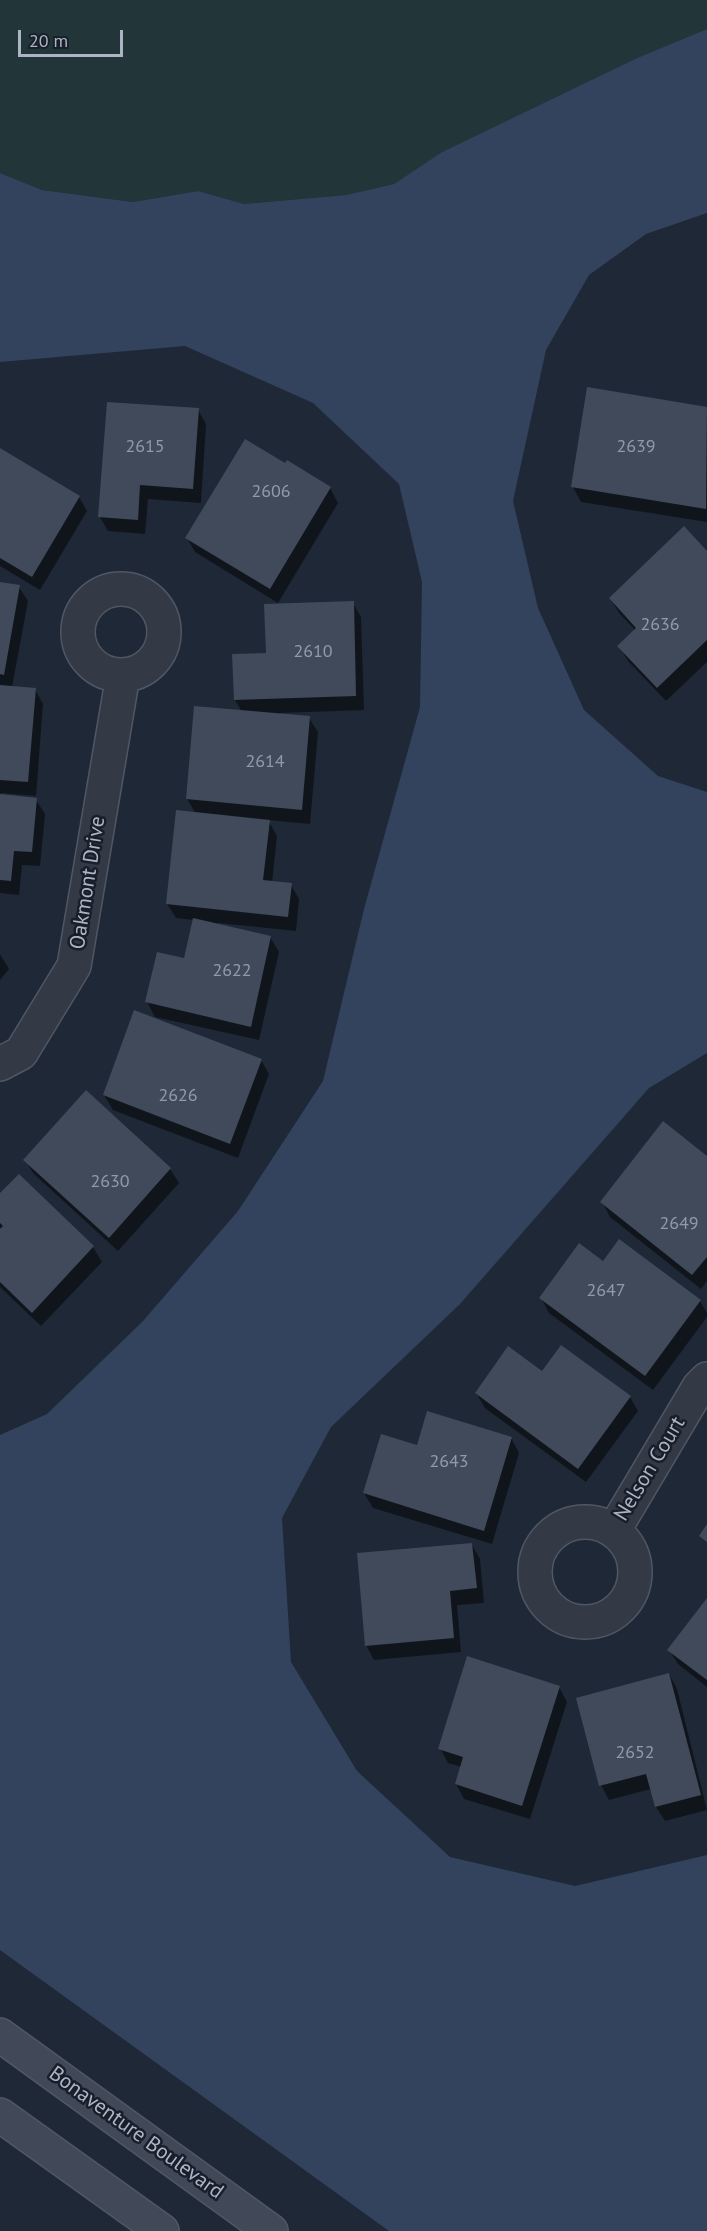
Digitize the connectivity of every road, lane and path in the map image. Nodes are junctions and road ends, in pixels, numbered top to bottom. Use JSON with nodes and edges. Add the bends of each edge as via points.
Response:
{"nodes":[{"id":1,"x":123,"y":675,"type":"dead end"},
{"id":2,"x":0,"y":1064,"type":"edge"},
{"id":3,"x":707,"y":1378,"type":"edge"},
{"id":4,"x":614,"y":1530,"type":"dead end"},
{"id":5,"x":0,"y":2035,"type":"edge"},
{"id":6,"x":0,"y":2115,"type":"edge"},
{"id":7,"x":162,"y":2231,"type":"edge"},
{"id":8,"x":271,"y":2231,"type":"edge"}],
"edges":[{"from":1,"to":2,"type":"street","name":"Oakmont Drive","via":[[74,966],[21,1053]]},
{"from":3,"to":4,"type":"street","name":"Nelson Court"},
{"from":5,"to":8,"type":"main road","name":"Bonaventure Boulevard"},
{"from":6,"to":7,"type":"main road"}]}
